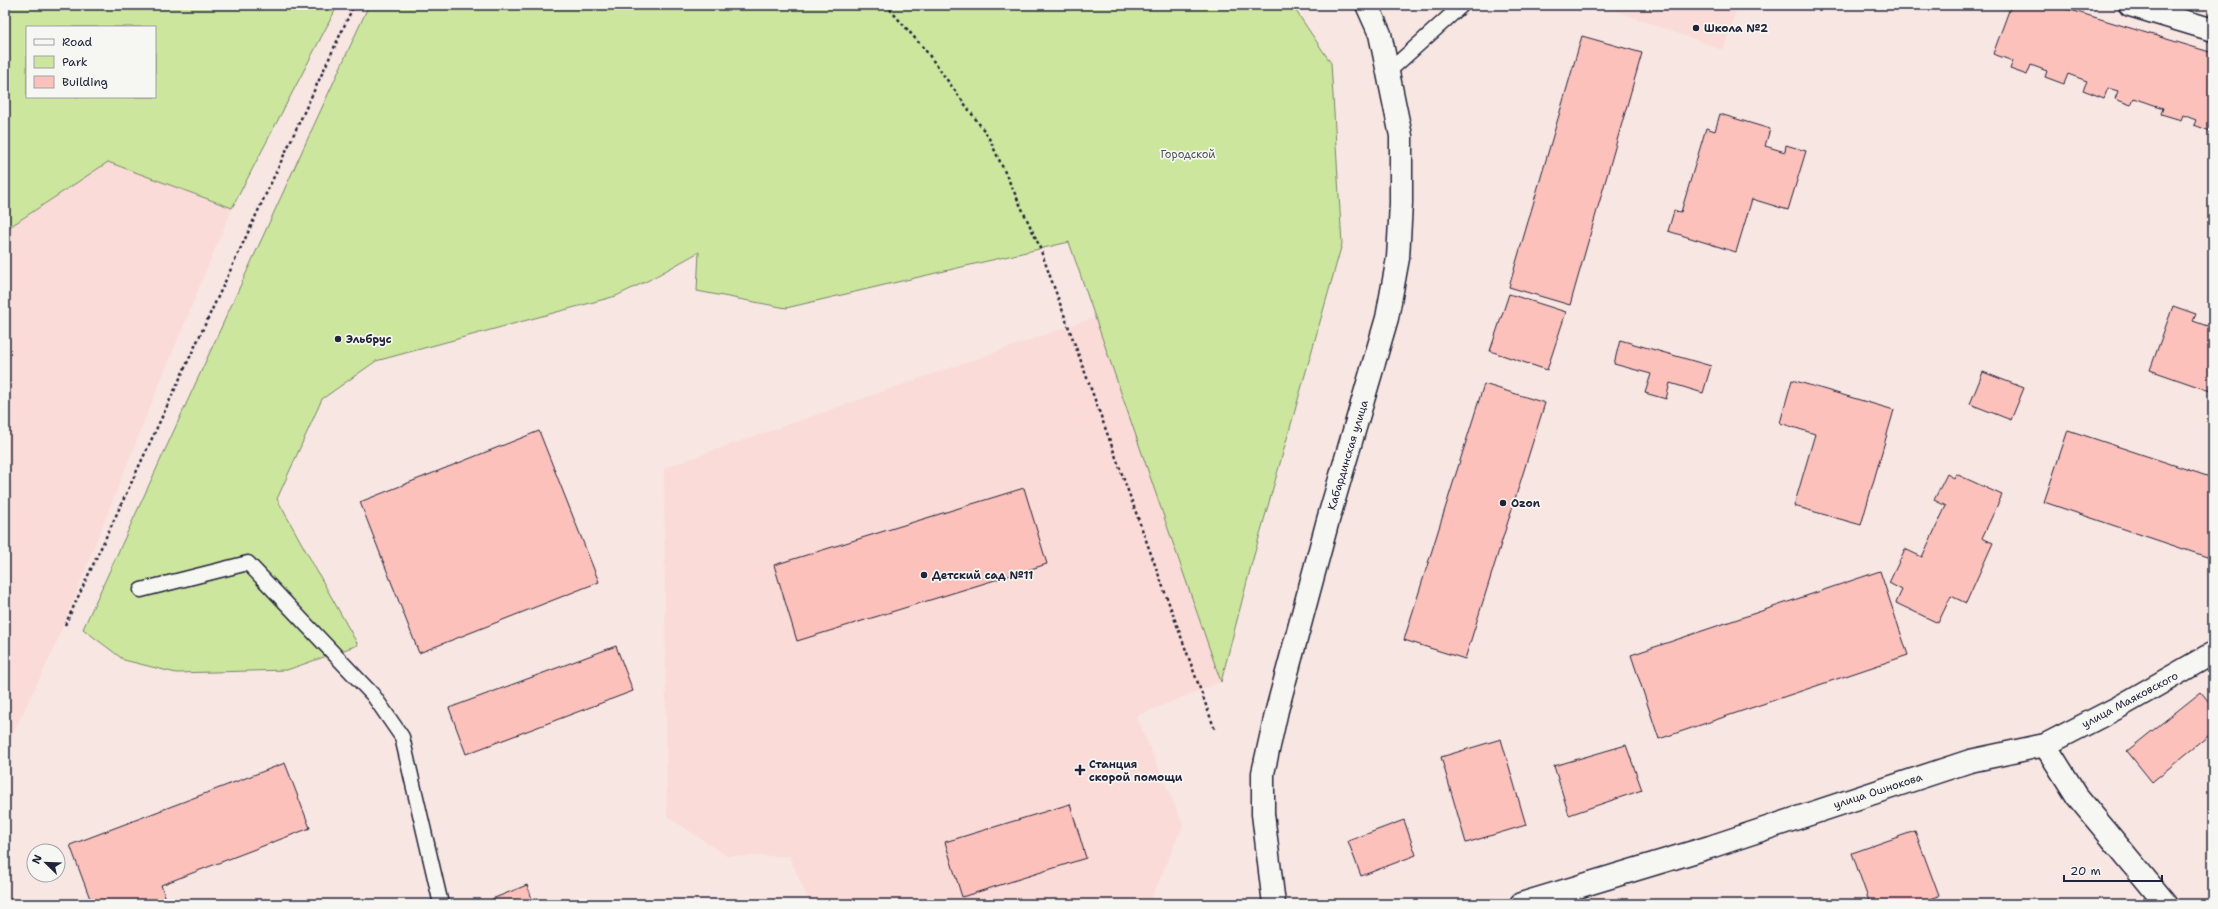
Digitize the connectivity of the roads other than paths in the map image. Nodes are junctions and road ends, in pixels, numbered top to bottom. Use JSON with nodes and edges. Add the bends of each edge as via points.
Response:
{"nodes":[{"id":1,"x":1367,"y":5,"type":"edge"},
{"id":2,"x":1462,"y":5,"type":"edge"},
{"id":3,"x":2130,"y":5,"type":"edge"},
{"id":4,"x":2213,"y":30,"type":"edge"},
{"id":5,"x":1388,"y":72,"type":"junction"},
{"id":6,"x":141,"y":590,"type":"dead end"},
{"id":7,"x":2213,"y":653,"type":"edge"},
{"id":8,"x":2045,"y":745,"type":"junction"},
{"id":9,"x":441,"y":904,"type":"edge"},
{"id":10,"x":1274,"y":904,"type":"edge"},
{"id":11,"x":1521,"y":904,"type":"edge"},
{"id":12,"x":2166,"y":904,"type":"edge"}],
"edges":[{"from":1,"to":5,"type":"street","name":"Кабардинская улица","via":[[1380,34]]},
{"from":2,"to":5,"type":"lane"},
{"from":3,"to":4,"type":"street"},
{"from":5,"to":10,"type":"street","name":"Кабардинская улица","via":[[1401,136],[1398,258],[1388,318],[1324,536],[1277,710],[1263,773],[1263,814]]},
{"from":6,"to":9,"type":"lane","via":[[248,563],[253,568],[373,694],[402,737]]},
{"from":7,"to":8,"type":"street","name":"улица Маяковского","via":[[2125,704]]},
{"from":8,"to":11,"type":"street","name":"улица Ошнокова","via":[[1963,764],[1710,847]]},
{"from":8,"to":12,"type":"street","via":[[2077,796]]}]}
